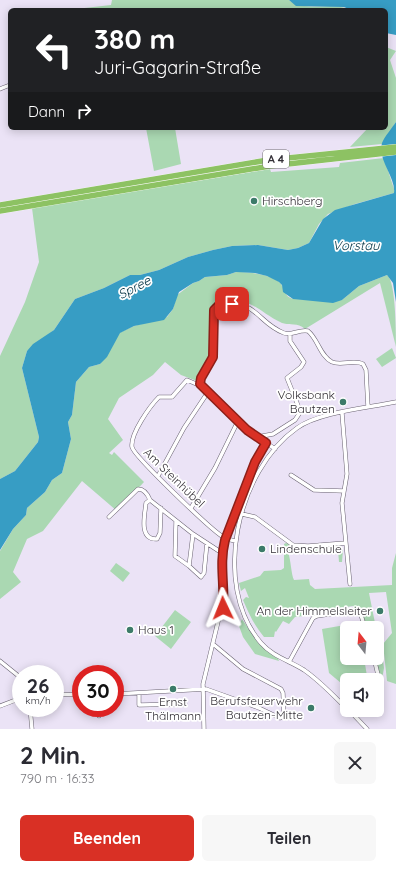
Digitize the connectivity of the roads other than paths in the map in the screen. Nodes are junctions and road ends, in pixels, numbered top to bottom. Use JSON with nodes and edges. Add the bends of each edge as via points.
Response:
{"nodes":[{"id":1,"x":396,"y":146,"type":"edge"},
{"id":2,"x":396,"y":152,"type":"edge"},
{"id":3,"x":363,"y":153,"type":"junction"},
{"id":4,"x":178,"y":178,"type":"junction"},
{"id":5,"x":0,"y":205,"type":"edge"},
{"id":6,"x":0,"y":211,"type":"edge"},
{"id":7,"x":290,"y":334,"type":"junction"},
{"id":8,"x":201,"y":386,"type":"junction"},
{"id":9,"x":208,"y":392,"type":"junction"},
{"id":10,"x":396,"y":402,"type":"edge"},
{"id":11,"x":368,"y":408,"type":"junction"},
{"id":12,"x":342,"y":413,"type":"junction"},
{"id":13,"x":238,"y":421,"type":"junction"},
{"id":14,"x":257,"y":437,"type":"junction"},
{"id":15,"x":266,"y":443,"type":"junction"},
{"id":16,"x":275,"y":449,"type":"junction"},
{"id":17,"x":291,"y":475,"type":"dead end"},
{"id":18,"x":158,"y":476,"type":"junction"},
{"id":19,"x":344,"y":491,"type":"junction"},
{"id":20,"x":150,"y":500,"type":"junction"},
{"id":21,"x":161,"y":508,"type":"junction"},
{"id":22,"x":191,"y":508,"type":"junction"},
{"id":23,"x":242,"y":514,"type":"junction"},
{"id":24,"x":109,"y":516,"type":"dead end"},
{"id":25,"x":176,"y":521,"type":"junction"},
{"id":26,"x":193,"y":534,"type":"junction"},
{"id":27,"x":226,"y":539,"type":"junction"},
{"id":28,"x":236,"y":540,"type":"junction"},
{"id":29,"x":206,"y":543,"type":"junction"},
{"id":30,"x":345,"y":543,"type":"junction"},
{"id":31,"x":222,"y":552,"type":"junction"},
{"id":32,"x":189,"y":566,"type":"junction"},
{"id":33,"x":350,"y":584,"type":"dead end"},
{"id":34,"x":363,"y":621,"type":"edge"},
{"id":35,"x":213,"y":644,"type":"junction"},
{"id":36,"x":0,"y":661,"type":"edge"},
{"id":37,"x":289,"y":662,"type":"junction"},
{"id":38,"x":12,"y":671,"type":"edge"},
{"id":39,"x":202,"y":690,"type":"junction"},
{"id":40,"x":139,"y":693,"type":"junction"},
{"id":41,"x":124,"y":694,"type":"edge"},
{"id":42,"x":12,"y":701,"type":"edge"},
{"id":43,"x":340,"y":701,"type":"edge"},
{"id":44,"x":185,"y":704,"type":"dead end"},
{"id":45,"x":0,"y":706,"type":"edge"},
{"id":46,"x":31,"y":717,"type":"edge"},
{"id":47,"x":356,"y":717,"type":"edge"},
{"id":48,"x":32,"y":729,"type":"edge"},
{"id":49,"x":204,"y":729,"type":"edge"},
{"id":50,"x":367,"y":729,"type":"edge"}],
"edges":[{"from":1,"to":3,"type":"highway","number":"A 4"},
{"from":2,"to":3,"type":"highway","number":"A 4"},
{"from":3,"to":4,"type":"highway","number":"A 4","via":[[288,157]]},
{"from":4,"to":5,"type":"highway","number":"A 4"},
{"from":4,"to":6,"type":"highway","number":"A 4"},
{"from":7,"to":8,"type":"street","via":[[272,328],[260,314],[247,307],[219,305],[214,310],[213,357],[200,380]]},
{"from":7,"to":11,"type":"street","via":[[308,331],[331,361],[363,364],[366,370]]},
{"from":7,"to":14,"type":"street","via":[[290,341],[304,362],[287,378],[299,414],[273,434]]},
{"from":8,"to":9,"type":"street"},
{"from":8,"to":18,"type":"street","name":"Am Steinhübel","via":[[187,380],[172,397],[161,396],[149,407],[132,443],[134,453]]},
{"from":9,"to":13,"type":"street"},
{"from":9,"to":18,"type":"street","via":[[184,428]]},
{"from":10,"to":11,"type":"street"},
{"from":11,"to":12,"type":"street"},
{"from":12,"to":16,"type":"street","via":[[302,425]]},
{"from":12,"to":19,"type":"street","via":[[347,474]]},
{"from":13,"to":14,"type":"street"},
{"from":13,"to":22,"type":"street","via":[[215,468]]},
{"from":14,"to":15,"type":"street"},
{"from":15,"to":16,"type":"street"},
{"from":15,"to":27,"type":"street","via":[[255,462]]},
{"from":16,"to":23,"type":"street","via":[[254,483]]},
{"from":17,"to":19,"type":"street","via":[[314,490]]},
{"from":18,"to":22,"type":"street","name":"Am Steinhübel"},
{"from":19,"to":30,"type":"street","via":[[342,503]]},
{"from":20,"to":21,"type":"street"},
{"from":20,"to":21,"type":"street","via":[[146,503],[144,527],[147,536],[154,540],[160,534]]},
{"from":20,"to":24,"type":"street","via":[[138,488]]},
{"from":21,"to":25,"type":"street"},
{"from":22,"to":27,"type":"street","name":"Am Steinhübel"},
{"from":23,"to":28,"type":"street"},
{"from":23,"to":30,"type":"street","via":[[255,518],[293,545]]},
{"from":25,"to":26,"type":"street"},
{"from":25,"to":32,"type":"street","via":[[175,556]]},
{"from":26,"to":29,"type":"street"},
{"from":26,"to":32,"type":"street"},
{"from":27,"to":28,"type":"street"},
{"from":27,"to":31,"type":"street"},
{"from":28,"to":37,"type":"street","via":[[234,576],[245,614],[261,642]]},
{"from":29,"to":31,"type":"street"},
{"from":29,"to":32,"type":"street","via":[[204,575],[199,576]]},
{"from":30,"to":33,"type":"street"},
{"from":31,"to":35,"type":"street","via":[[224,601]]},
{"from":34,"to":37,"type":"street","via":[[356,610],[317,616],[311,621]]},
{"from":35,"to":39,"type":"street"},
{"from":35,"to":39,"type":"street","via":[[243,669],[281,689],[284,716],[280,718],[213,690]]},
{"from":36,"to":38,"type":"street"},
{"from":37,"to":43,"type":"street","via":[[311,675]]},
{"from":39,"to":40,"type":"street"},
{"from":39,"to":49,"type":"street"},
{"from":40,"to":41,"type":"street"},
{"from":40,"to":44,"type":"street","via":[[139,706]]},
{"from":42,"to":45,"type":"street"},
{"from":46,"to":48,"type":"street"},
{"from":47,"to":50,"type":"street"}]}
